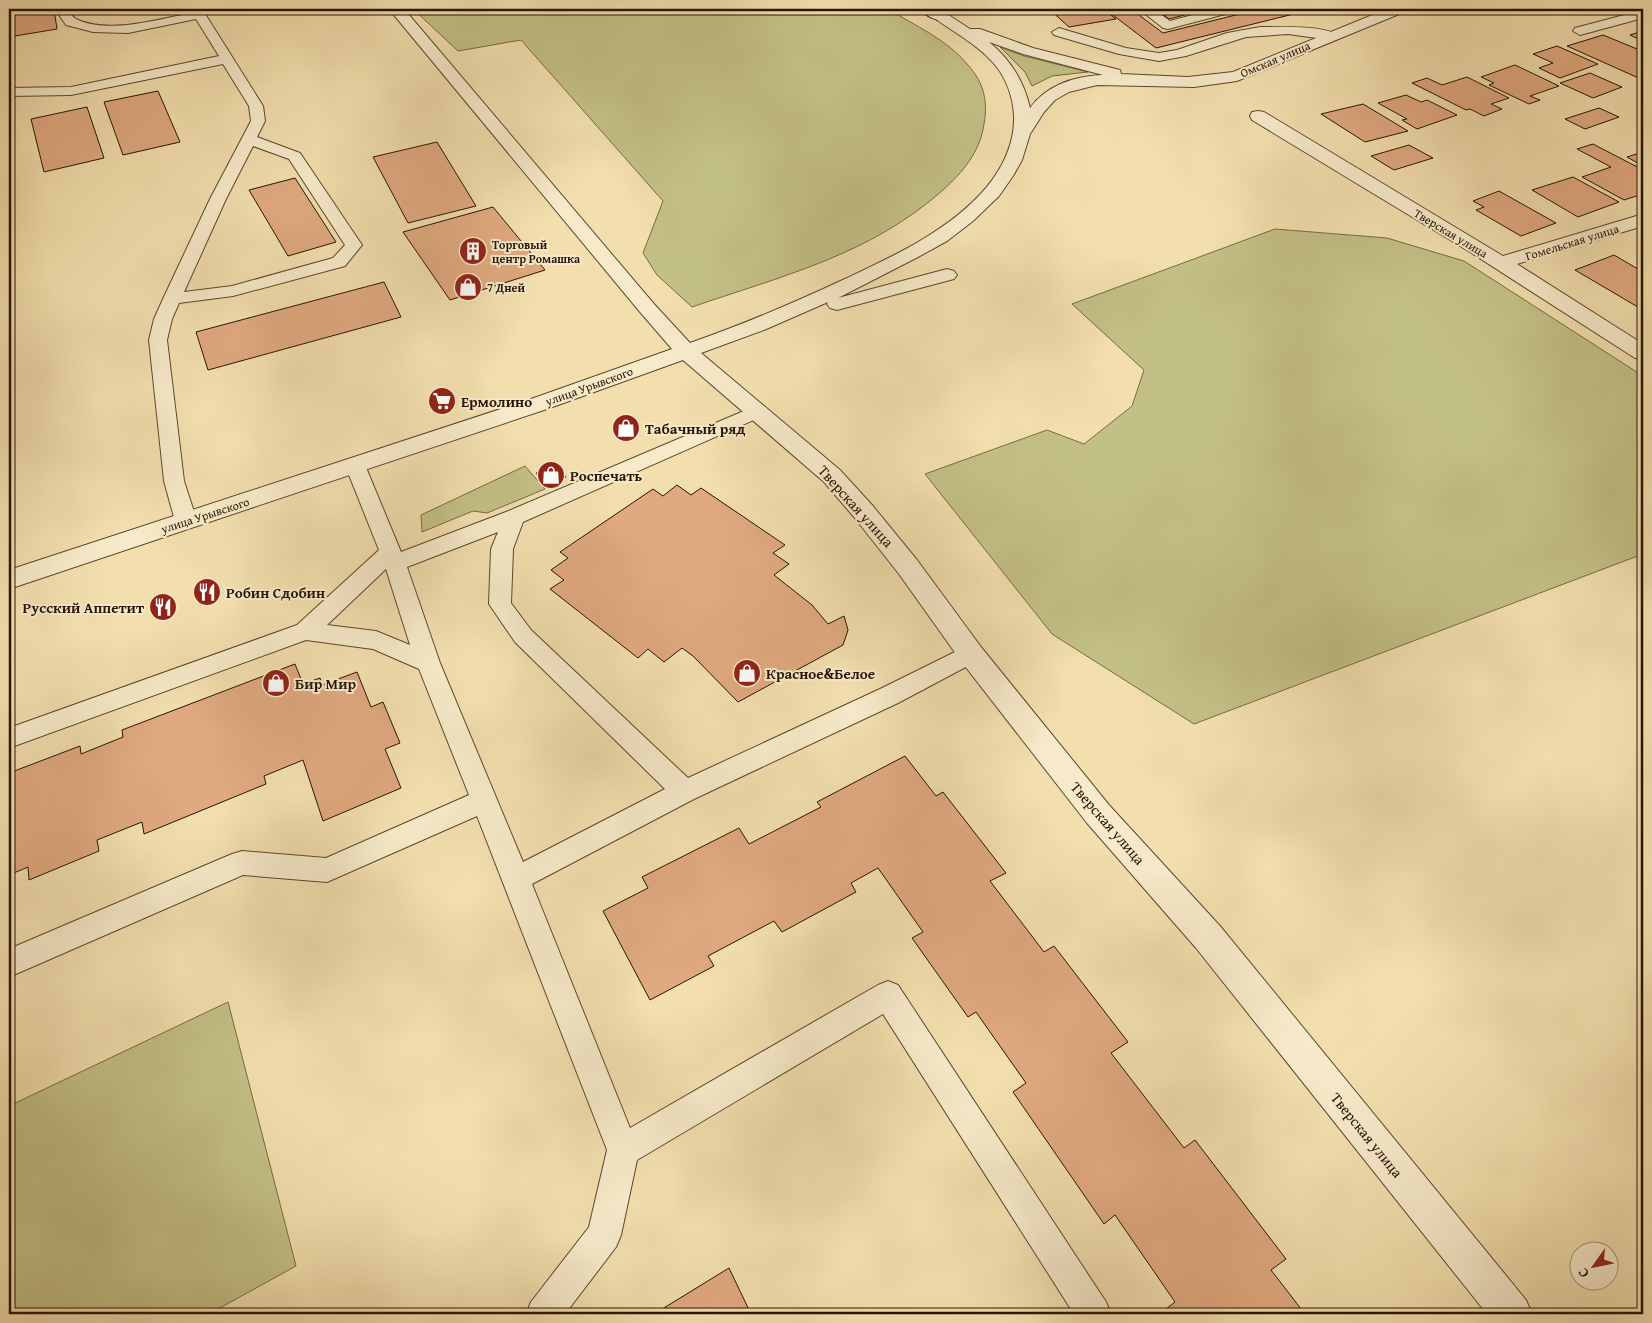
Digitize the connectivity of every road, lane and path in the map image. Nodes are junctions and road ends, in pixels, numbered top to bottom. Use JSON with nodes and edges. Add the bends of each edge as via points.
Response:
{"nodes":[{"id":1,"x":61,"y":9,"type":"edge"},
{"id":2,"x":396,"y":9,"type":"edge"},
{"id":3,"x":927,"y":9,"type":"edge"},
{"id":4,"x":1145,"y":9,"type":"edge"},
{"id":5,"x":1399,"y":9,"type":"edge"},
{"id":6,"x":1222,"y":10,"type":"edge"},
{"id":7,"x":198,"y":12,"type":"edge"},
{"id":8,"x":1643,"y":14,"type":"edge"},
{"id":9,"x":942,"y":17,"type":"junction"},
{"id":10,"x":1580,"y":31,"type":"dead end"},
{"id":11,"x":1059,"y":32,"type":"dead end"},
{"id":12,"x":1331,"y":36,"type":"junction"},
{"id":13,"x":226,"y":59,"type":"junction"},
{"id":14,"x":1144,"y":80,"type":"junction"},
{"id":15,"x":9,"y":92,"type":"edge"},
{"id":16,"x":1258,"y":116,"type":"dead end"},
{"id":17,"x":1024,"y":130,"type":"junction"},
{"id":18,"x":249,"y":139,"type":"junction"},
{"id":19,"x":1643,"y":220,"type":"edge"},
{"id":20,"x":1501,"y":263,"type":"junction"},
{"id":21,"x":946,"y":275,"type":"dead end"},
{"id":22,"x":172,"y":299,"type":"junction"},
{"id":23,"x":765,"y":322,"type":"junction"},
{"id":24,"x":686,"y":351,"type":"junction"},
{"id":25,"x":1643,"y":353,"type":"edge"},
{"id":26,"x":758,"y":411,"type":"junction"},
{"id":27,"x":355,"y":465,"type":"junction"},
{"id":28,"x":514,"y":517,"type":"junction"},
{"id":29,"x":186,"y":521,"type":"junction"},
{"id":30,"x":392,"y":558,"type":"junction"},
{"id":31,"x":9,"y":580,"type":"edge"},
{"id":32,"x":306,"y":631,"type":"junction"},
{"id":33,"x":971,"y":654,"type":"junction"},
{"id":34,"x":428,"y":663,"type":"junction"},
{"id":35,"x":9,"y":738,"type":"edge"},
{"id":36,"x":685,"y":791,"type":"junction"},
{"id":37,"x":485,"y":800,"type":"junction"},
{"id":38,"x":516,"y":879,"type":"junction"},
{"id":39,"x":9,"y":963,"type":"edge"},
{"id":40,"x":623,"y":1150,"type":"junction"},
{"id":41,"x":543,"y":1314,"type":"edge"},
{"id":42,"x":1094,"y":1314,"type":"edge"},
{"id":43,"x":1512,"y":1314,"type":"edge"}],
"edges":[{"from":1,"to":7,"type":"lane","via":[[71,22],[93,28],[128,29]]},
{"from":2,"to":24,"type":"street"},
{"from":3,"to":9,"type":"street"},
{"from":4,"to":6,"type":"lane","via":[[1168,25]]},
{"from":5,"to":12,"type":"street","name":"Омская улица"},
{"from":7,"to":13,"type":"lane"},
{"from":8,"to":10,"type":"lane"},
{"from":9,"to":14,"type":"street","via":[[1028,51]]},
{"from":9,"to":17,"type":"street","via":[[980,44],[1007,69],[1021,102]]},
{"from":11,"to":12,"type":"lane","via":[[1138,55],[1157,57],[1255,32],[1299,30]]},
{"from":12,"to":14,"type":"street","name":"Омская улица","via":[[1237,76],[1189,82]]},
{"from":13,"to":15,"type":"lane","via":[[71,91]]},
{"from":13,"to":18,"type":"lane","via":[[256,106],[258,121]]},
{"from":14,"to":17,"type":"street","via":[[1070,85],[1038,107]]},
{"from":16,"to":20,"type":"street","name":"Тверская улица"},
{"from":17,"to":23,"type":"street","via":[[1017,156],[1007,173],[987,199],[969,215],[918,250]]},
{"from":18,"to":22,"type":"lane"},
{"from":18,"to":22,"type":"lane","via":[[295,156],[354,245],[339,262],[233,291]]},
{"from":19,"to":20,"type":"street","name":"Гомельская улица"},
{"from":20,"to":25,"type":"street","name":"Тверская улица"},
{"from":21,"to":23,"type":"street"},
{"from":22,"to":29,"type":"lane","via":[[158,340],[174,481]]},
{"from":23,"to":24,"type":"street","name":"улица Урывского"},
{"from":24,"to":26,"type":"street","name":"Тверская улица"},
{"from":24,"to":27,"type":"street","name":"улица Урывского","via":[[538,405]]},
{"from":26,"to":28,"type":"lane"},
{"from":26,"to":33,"type":"street","name":"Тверская улица","via":[[832,476],[908,567]]},
{"from":27,"to":29,"type":"street","name":"улица Урывского"},
{"from":27,"to":30,"type":"lane"},
{"from":28,"to":30,"type":"lane"},
{"from":28,"to":36,"type":"lane","via":[[502,549],[500,604],[523,636]]},
{"from":29,"to":31,"type":"street","name":"улица Урывского"},
{"from":30,"to":32,"type":"lane"},
{"from":30,"to":34,"type":"lane"},
{"from":32,"to":34,"type":"lane","via":[[376,640]]},
{"from":32,"to":35,"type":"lane"},
{"from":33,"to":36,"type":"lane"},
{"from":33,"to":43,"type":"street","name":"Тверская улица","via":[[1098,814],[1208,938]]},
{"from":34,"to":37,"type":"lane"},
{"from":36,"to":38,"type":"lane"},
{"from":37,"to":38,"type":"lane"},
{"from":37,"to":39,"type":"lane","via":[[327,870],[242,862]]},
{"from":38,"to":40,"type":"lane"},
{"from":40,"to":41,"type":"lane","via":[[604,1235]]},
{"from":40,"to":42,"type":"lane","via":[[888,995]]}]}
